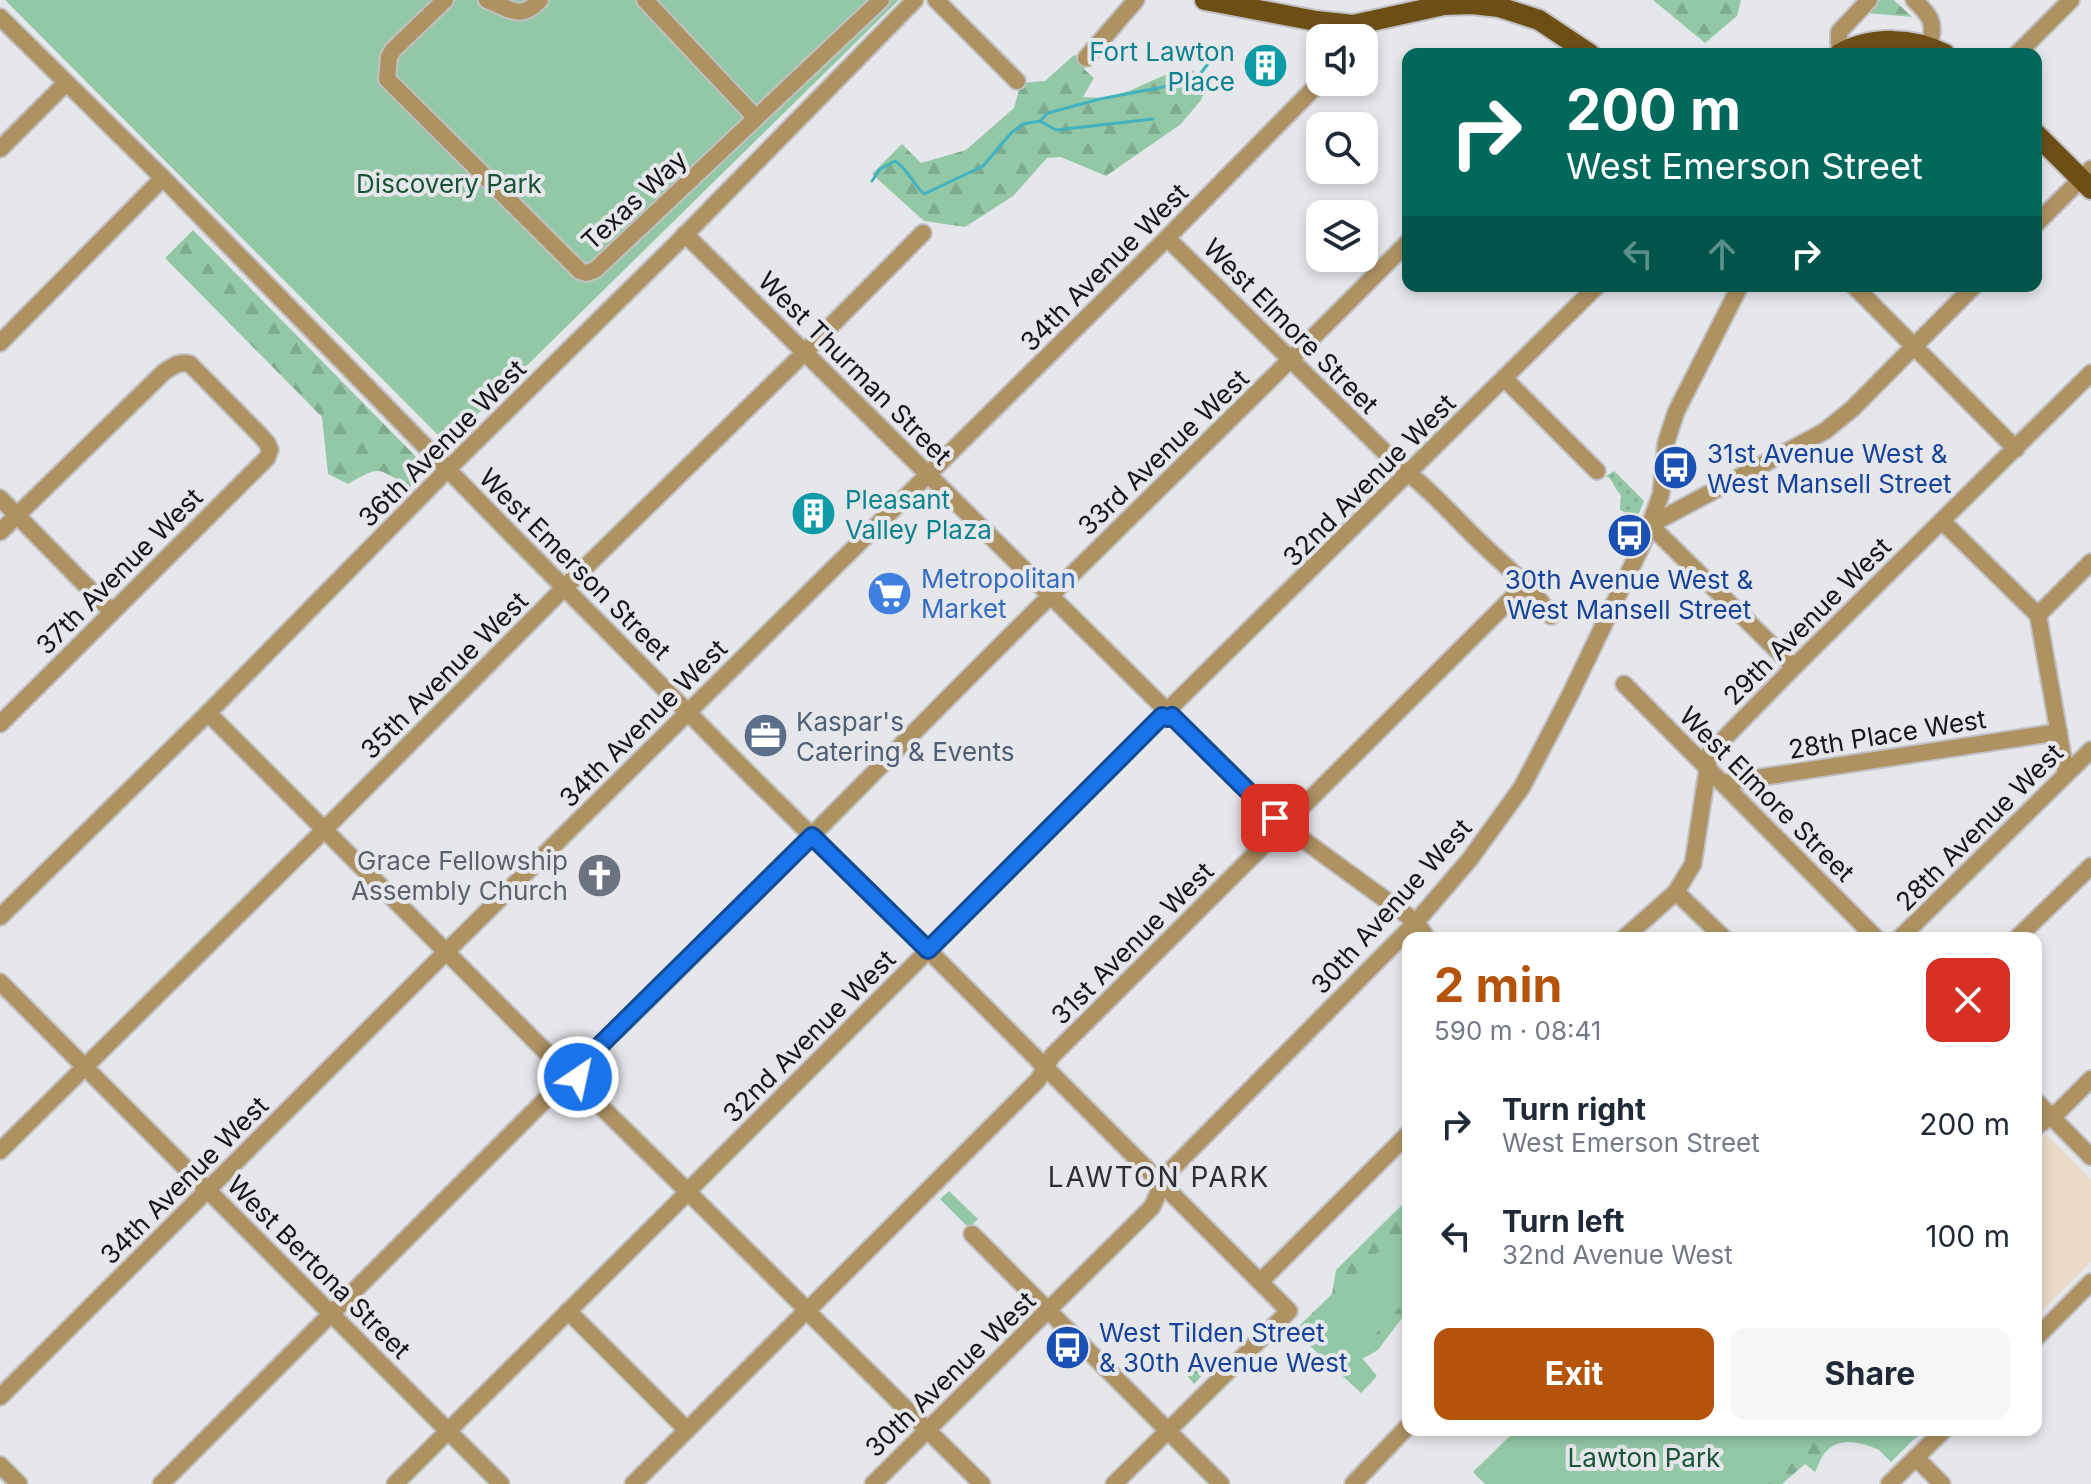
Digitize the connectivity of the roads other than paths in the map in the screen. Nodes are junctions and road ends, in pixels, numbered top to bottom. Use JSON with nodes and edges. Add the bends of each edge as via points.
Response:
{"nodes":[{"id":1,"x":445,"y":0,"type":"edge"},
{"id":2,"x":487,"y":0,"type":"edge"},
{"id":3,"x":540,"y":0,"type":"edge"},
{"id":4,"x":645,"y":0,"type":"edge"},
{"id":5,"x":881,"y":0,"type":"edge"},
{"id":6,"x":915,"y":0,"type":"edge"},
{"id":7,"x":936,"y":0,"type":"edge"},
{"id":8,"x":1136,"y":0,"type":"edge"},
{"id":9,"x":1205,"y":0,"type":"edge"},
{"id":10,"x":1869,"y":0,"type":"edge"},
{"id":11,"x":1914,"y":0,"type":"edge"},
{"id":12,"x":2071,"y":0,"type":"edge"},
{"id":13,"x":1422,"y":5,"type":"edge"},
{"id":14,"x":0,"y":17,"type":"edge"},
{"id":15,"x":1326,"y":24,"type":"edge"},
{"id":16,"x":1372,"y":24,"type":"edge"},
{"id":17,"x":1581,"y":48,"type":"edge"},
{"id":18,"x":1840,"y":48,"type":"edge"},
{"id":19,"x":1854,"y":48,"type":"edge"},
{"id":20,"x":1930,"y":48,"type":"edge"},
{"id":21,"x":1937,"y":48,"type":"edge"},
{"id":22,"x":2023,"y":48,"type":"edge"},
{"id":23,"x":1086,"y":58,"type":"dead end"},
{"id":24,"x":1017,"y":81,"type":"dead end"},
{"id":25,"x":66,"y":83,"type":"junction"},
{"id":26,"x":1306,"y":96,"type":"edge"},
{"id":27,"x":756,"y":118,"type":"junction"},
{"id":28,"x":2042,"y":139,"type":"edge"},
{"id":29,"x":0,"y":149,"type":"edge"},
{"id":30,"x":163,"y":178,"type":"junction"},
{"id":31,"x":2088,"y":179,"type":"edge"},
{"id":32,"x":2042,"y":219,"type":"edge"},
{"id":33,"x":923,"y":233,"type":"dead end"},
{"id":34,"x":685,"y":234,"type":"junction"},
{"id":35,"x":1167,"y":238,"type":"junction"},
{"id":36,"x":1402,"y":248,"type":"edge"},
{"id":37,"x":1591,"y":292,"type":"edge"},
{"id":38,"x":1737,"y":292,"type":"edge"},
{"id":39,"x":1860,"y":292,"type":"edge"},
{"id":40,"x":1968,"y":292,"type":"edge"},
{"id":41,"x":0,"y":343,"type":"edge"},
{"id":42,"x":1915,"y":346,"type":"junction"},
{"id":43,"x":805,"y":352,"type":"junction"},
{"id":44,"x":1291,"y":360,"type":"junction"},
{"id":45,"x":2091,"y":373,"type":"edge"},
{"id":46,"x":1505,"y":379,"type":"junction"},
{"id":47,"x":2016,"y":449,"type":"junction"},
{"id":48,"x":448,"y":469,"type":"junction"},
{"id":49,"x":1597,"y":471,"type":"dead end"},
{"id":50,"x":928,"y":474,"type":"junction"},
{"id":51,"x":1409,"y":474,"type":"junction"},
{"id":52,"x":0,"y":498,"type":"edge"},
{"id":53,"x":16,"y":515,"type":"junction"},
{"id":54,"x":1942,"y":521,"type":"junction"},
{"id":55,"x":1650,"y":525,"type":"junction"},
{"id":56,"x":0,"y":532,"type":"edge"},
{"id":57,"x":2091,"y":562,"type":"edge"},
{"id":58,"x":1525,"y":585,"type":"junction"},
{"id":59,"x":564,"y":588,"type":"junction"},
{"id":60,"x":1051,"y":595,"type":"junction"},
{"id":61,"x":112,"y":612,"type":"junction"},
{"id":62,"x":2038,"y":615,"type":"junction"},
{"id":63,"x":1551,"y":616,"type":"dead end"},
{"id":64,"x":1794,"y":667,"type":"junction"},
{"id":65,"x":1624,"y":684,"type":"dead end"},
{"id":66,"x":1167,"y":711,"type":"junction"},
{"id":67,"x":688,"y":712,"type":"junction"},
{"id":68,"x":208,"y":713,"type":"junction"},
{"id":69,"x":0,"y":724,"type":"edge"},
{"id":70,"x":2059,"y":732,"type":"junction"},
{"id":71,"x":2091,"y":750,"type":"edge"},
{"id":72,"x":1707,"y":767,"type":"junction"},
{"id":73,"x":2066,"y":774,"type":"junction"},
{"id":74,"x":1723,"y":783,"type":"junction"},
{"id":75,"x":1283,"y":825,"type":"junction"},
{"id":76,"x":324,"y":830,"type":"junction"},
{"id":77,"x":812,"y":836,"type":"junction"},
{"id":78,"x":2091,"y":866,"type":"edge"},
{"id":79,"x":1676,"y":892,"type":"junction"},
{"id":80,"x":0,"y":917,"type":"edge"},
{"id":81,"x":1416,"y":922,"type":"junction"},
{"id":82,"x":1406,"y":932,"type":"edge"},
{"id":83,"x":1423,"y":932,"type":"edge"},
{"id":84,"x":1631,"y":932,"type":"edge"},
{"id":85,"x":1718,"y":932,"type":"edge"},
{"id":86,"x":1870,"y":932,"type":"edge"},
{"id":87,"x":1906,"y":932,"type":"edge"},
{"id":88,"x":2023,"y":932,"type":"edge"},
{"id":89,"x":1402,"y":936,"type":"edge"},
{"id":90,"x":928,"y":950,"type":"junction"},
{"id":91,"x":446,"y":952,"type":"junction"},
{"id":92,"x":0,"y":982,"type":"edge"},
{"id":93,"x":84,"y":1067,"type":"junction"},
{"id":94,"x":1045,"y":1067,"type":"junction"},
{"id":95,"x":570,"y":1076,"type":"junction"},
{"id":96,"x":2091,"y":1079,"type":"edge"},
{"id":97,"x":2042,"y":1107,"type":"edge"},
{"id":98,"x":2051,"y":1116,"type":"junction"},
{"id":99,"x":2042,"y":1123,"type":"edge"},
{"id":100,"x":1402,"y":1140,"type":"edge"},
{"id":101,"x":0,"y":1151,"type":"edge"},
{"id":102,"x":2091,"y":1157,"type":"edge"},
{"id":103,"x":1159,"y":1182,"type":"junction"},
{"id":104,"x":207,"y":1190,"type":"junction"},
{"id":105,"x":688,"y":1192,"type":"junction"},
{"id":106,"x":972,"y":1234,"type":"dead end"},
{"id":107,"x":1260,"y":1282,"type":"junction"},
{"id":108,"x":2091,"y":1282,"type":"edge"},
{"id":109,"x":807,"y":1310,"type":"junction"},
{"id":110,"x":568,"y":1311,"type":"junction"},
{"id":111,"x":1048,"y":1312,"type":"junction"},
{"id":112,"x":331,"y":1314,"type":"junction"},
{"id":113,"x":2042,"y":1332,"type":"edge"},
{"id":114,"x":0,"y":1397,"type":"edge"},
{"id":115,"x":687,"y":1430,"type":"junction"},
{"id":116,"x":928,"y":1430,"type":"junction"},
{"id":117,"x":448,"y":1431,"type":"junction"},
{"id":118,"x":1168,"y":1431,"type":"junction"},
{"id":119,"x":1402,"y":1432,"type":"edge"},
{"id":120,"x":1938,"y":1436,"type":"edge"},
{"id":121,"x":1916,"y":1458,"type":"junction"},
{"id":122,"x":0,"y":1465,"type":"edge"},
{"id":123,"x":19,"y":1484,"type":"edge"},
{"id":124,"x":161,"y":1484,"type":"edge"},
{"id":125,"x":395,"y":1484,"type":"edge"},
{"id":126,"x":501,"y":1484,"type":"edge"},
{"id":127,"x":633,"y":1484,"type":"edge"},
{"id":128,"x":873,"y":1484,"type":"edge"},
{"id":129,"x":982,"y":1484,"type":"edge"},
{"id":130,"x":1114,"y":1484,"type":"edge"},
{"id":131,"x":1221,"y":1484,"type":"edge"},
{"id":132,"x":1353,"y":1484,"type":"edge"},
{"id":133,"x":1889,"y":1484,"type":"edge"},
{"id":134,"x":1942,"y":1484,"type":"edge"}],
"edges":[{"from":1,"to":27,"type":"street","name":"Texas Way","via":[[393,50],[387,79],[580,271],[595,270]]},
{"from":2,"to":3,"type":"street","via":[[529,12]]},
{"from":4,"to":27,"type":"street"},
{"from":5,"to":27,"type":"street","name":"Texas Way"},
{"from":6,"to":34,"type":"street","name":"36th Avenue West"},
{"from":7,"to":24,"type":"street"},
{"from":8,"to":23,"type":"street"},
{"from":9,"to":15,"type":"main road"},
{"from":10,"to":18,"type":"street","via":[[1839,32]]},
{"from":11,"to":21,"type":"street","via":[[1927,13]]},
{"from":12,"to":22,"type":"street"},
{"from":13,"to":16,"type":"main road"},
{"from":13,"to":17,"type":"main road","via":[[1511,10]]},
{"from":14,"to":25,"type":"street","name":"West Emerson Street"},
{"from":19,"to":20,"type":"main road","via":[[1888,41]]},
{"from":25,"to":29,"type":"street"},
{"from":25,"to":30,"type":"street","name":"West Emerson Street"},
{"from":26,"to":35,"type":"street","name":"34th Avenue West"},
{"from":28,"to":31,"type":"main road"},
{"from":30,"to":41,"type":"street"},
{"from":30,"to":48,"type":"street","name":"West Emerson Street"},
{"from":31,"to":32,"type":"street"},
{"from":33,"to":43,"type":"street","name":"35th Avenue West"},
{"from":34,"to":43,"type":"street","name":"West Thurman Street"},
{"from":34,"to":48,"type":"street","name":"36th Avenue West"},
{"from":35,"to":44,"type":"street","name":"West Elmore Street"},
{"from":35,"to":50,"type":"street","name":"34th Avenue West"},
{"from":36,"to":44,"type":"street","name":"33rd Avenue West"},
{"from":37,"to":46,"type":"street","name":"32nd Avenue West"},
{"from":38,"to":55,"type":"street","via":[[1676,412]]},
{"from":39,"to":42,"type":"street"},
{"from":40,"to":42,"type":"street"},
{"from":42,"to":47,"type":"street"},
{"from":42,"to":55,"type":"street","via":[[1825,431]]},
{"from":43,"to":50,"type":"street","name":"West Thurman Street"},
{"from":43,"to":59,"type":"street","name":"35th Avenue West"},
{"from":44,"to":51,"type":"street","name":"West Elmore Street"},
{"from":44,"to":60,"type":"street","name":"33rd Avenue West"},
{"from":45,"to":47,"type":"street","name":"29th Avenue West"},
{"from":46,"to":49,"type":"street"},
{"from":46,"to":51,"type":"street","name":"32nd Avenue West"},
{"from":47,"to":54,"type":"street","name":"29th Avenue West"},
{"from":48,"to":59,"type":"street","name":"West Emerson Street"},
{"from":48,"to":68,"type":"street","name":"36th Avenue West"},
{"from":50,"to":60,"type":"street","name":"West Thurman Street"},
{"from":50,"to":67,"type":"street","name":"34th Avenue West"},
{"from":51,"to":58,"type":"street","name":"West Elmore Street"},
{"from":51,"to":66,"type":"street","name":"32nd Avenue West"},
{"from":52,"to":53,"type":"street"},
{"from":53,"to":56,"type":"street"},
{"from":53,"to":61,"type":"street"},
{"from":53,"to":61,"type":"street","name":"37th Avenue West","via":[[164,372],[190,364],[270,450]]},
{"from":54,"to":62,"type":"street"},
{"from":54,"to":64,"type":"street","name":"29th Avenue West"},
{"from":55,"to":64,"type":"street"},
{"from":55,"to":81,"type":"street","name":"30th Avenue West","via":[[1522,787]]},
{"from":57,"to":62,"type":"street"},
{"from":58,"to":63,"type":"street","name":"West Elmore Street"},
{"from":58,"to":75,"type":"street","name":"31st Avenue West"},
{"from":59,"to":67,"type":"street","name":"West Emerson Street"},
{"from":59,"to":76,"type":"street","name":"35th Avenue West"},
{"from":60,"to":66,"type":"street","name":"West Thurman Street"},
{"from":60,"to":77,"type":"street","name":"33rd Avenue West"},
{"from":61,"to":69,"type":"street","name":"37th Avenue West"},
{"from":62,"to":70,"type":"street"},
{"from":64,"to":72,"type":"street","name":"29th Avenue West","via":[[1710,753]]},
{"from":65,"to":72,"type":"street","name":"West Elmore Street"},
{"from":66,"to":75,"type":"street","name":"West Thurman Street"},
{"from":66,"to":90,"type":"street","name":"32nd Avenue West"},
{"from":67,"to":77,"type":"street","name":"West Emerson Street"},
{"from":67,"to":91,"type":"street","name":"34th Avenue West"},
{"from":68,"to":76,"type":"street"},
{"from":68,"to":80,"type":"street","name":"36th Avenue West"},
{"from":70,"to":73,"type":"street"},
{"from":70,"to":74,"type":"street","name":"28th Place West"},
{"from":71,"to":73,"type":"street","name":"28th Avenue West"},
{"from":72,"to":74,"type":"street","name":"West Elmore Street"},
{"from":72,"to":79,"type":"street","name":"29th Avenue West","via":[[1693,864]]},
{"from":73,"to":87,"type":"street","name":"28th Avenue West"},
{"from":74,"to":86,"type":"street","name":"West Elmore Street"},
{"from":75,"to":81,"type":"street","name":"West Thurman Street"},
{"from":75,"to":94,"type":"street","name":"31st Avenue West"},
{"from":76,"to":91,"type":"street"},
{"from":76,"to":93,"type":"street","name":"35th Avenue West"},
{"from":77,"to":90,"type":"street","name":"West Emerson Street"},
{"from":77,"to":95,"type":"street","name":"33rd Avenue West"},
{"from":78,"to":88,"type":"street"},
{"from":79,"to":84,"type":"street","name":"29th Avenue West"},
{"from":79,"to":85,"type":"street"},
{"from":81,"to":82,"type":"street","name":"30th Avenue West"},
{"from":81,"to":83,"type":"street","name":"West Thurman Street"},
{"from":89,"to":103,"type":"street","name":"30th Avenue West"},
{"from":90,"to":94,"type":"street","name":"West Emerson Street"},
{"from":90,"to":105,"type":"street","name":"32nd Avenue West"},
{"from":91,"to":95,"type":"street"},
{"from":91,"to":104,"type":"street","name":"34th Avenue West"},
{"from":92,"to":93,"type":"street","name":"West Bertona Street"},
{"from":93,"to":101,"type":"street","name":"35th Avenue West"},
{"from":93,"to":104,"type":"street","name":"West Bertona Street"},
{"from":94,"to":103,"type":"street","name":"West Emerson Street"},
{"from":94,"to":109,"type":"street","name":"31st Avenue West","via":[[1038,1080]]},
{"from":95,"to":105,"type":"street"},
{"from":95,"to":112,"type":"street","name":"33rd Avenue West"},
{"from":96,"to":98,"type":"street"},
{"from":97,"to":98,"type":"street"},
{"from":98,"to":99,"type":"street"},
{"from":98,"to":102,"type":"street"},
{"from":100,"to":107,"type":"street"},
{"from":103,"to":107,"type":"street","name":"West Emerson Street"},
{"from":103,"to":111,"type":"street","name":"30th Avenue West","via":[[1152,1207]]},
{"from":104,"to":112,"type":"street","name":"West Bertona Street"},
{"from":104,"to":114,"type":"street","name":"34th Avenue West"},
{"from":105,"to":109,"type":"street"},
{"from":105,"to":110,"type":"street","name":"32nd Avenue West"},
{"from":106,"to":111,"type":"street"},
{"from":107,"to":118,"type":"street","name":"West Emerson Street","via":[[1289,1311]]},
{"from":108,"to":113,"type":"street"},
{"from":109,"to":115,"type":"street","name":"31st Avenue West"},
{"from":109,"to":116,"type":"street"},
{"from":110,"to":115,"type":"street"},
{"from":110,"to":117,"type":"street","name":"32nd Avenue West"},
{"from":111,"to":116,"type":"street","name":"30th Avenue West"},
{"from":111,"to":118,"type":"street"},
{"from":112,"to":117,"type":"street","name":"West Bertona Street"},
{"from":112,"to":124,"type":"street","name":"33rd Avenue West"},
{"from":115,"to":127,"type":"street","name":"31st Avenue West"},
{"from":116,"to":128,"type":"street","name":"30th Avenue West"},
{"from":116,"to":129,"type":"street"},
{"from":117,"to":125,"type":"street","name":"32nd Avenue West"},
{"from":117,"to":126,"type":"street","name":"West Bertona Street"},
{"from":118,"to":130,"type":"street"},
{"from":118,"to":131,"type":"street"},
{"from":119,"to":132,"type":"street"},
{"from":120,"to":121,"type":"street"},
{"from":121,"to":133,"type":"street"},
{"from":121,"to":134,"type":"street"},
{"from":122,"to":123,"type":"street"}]}
